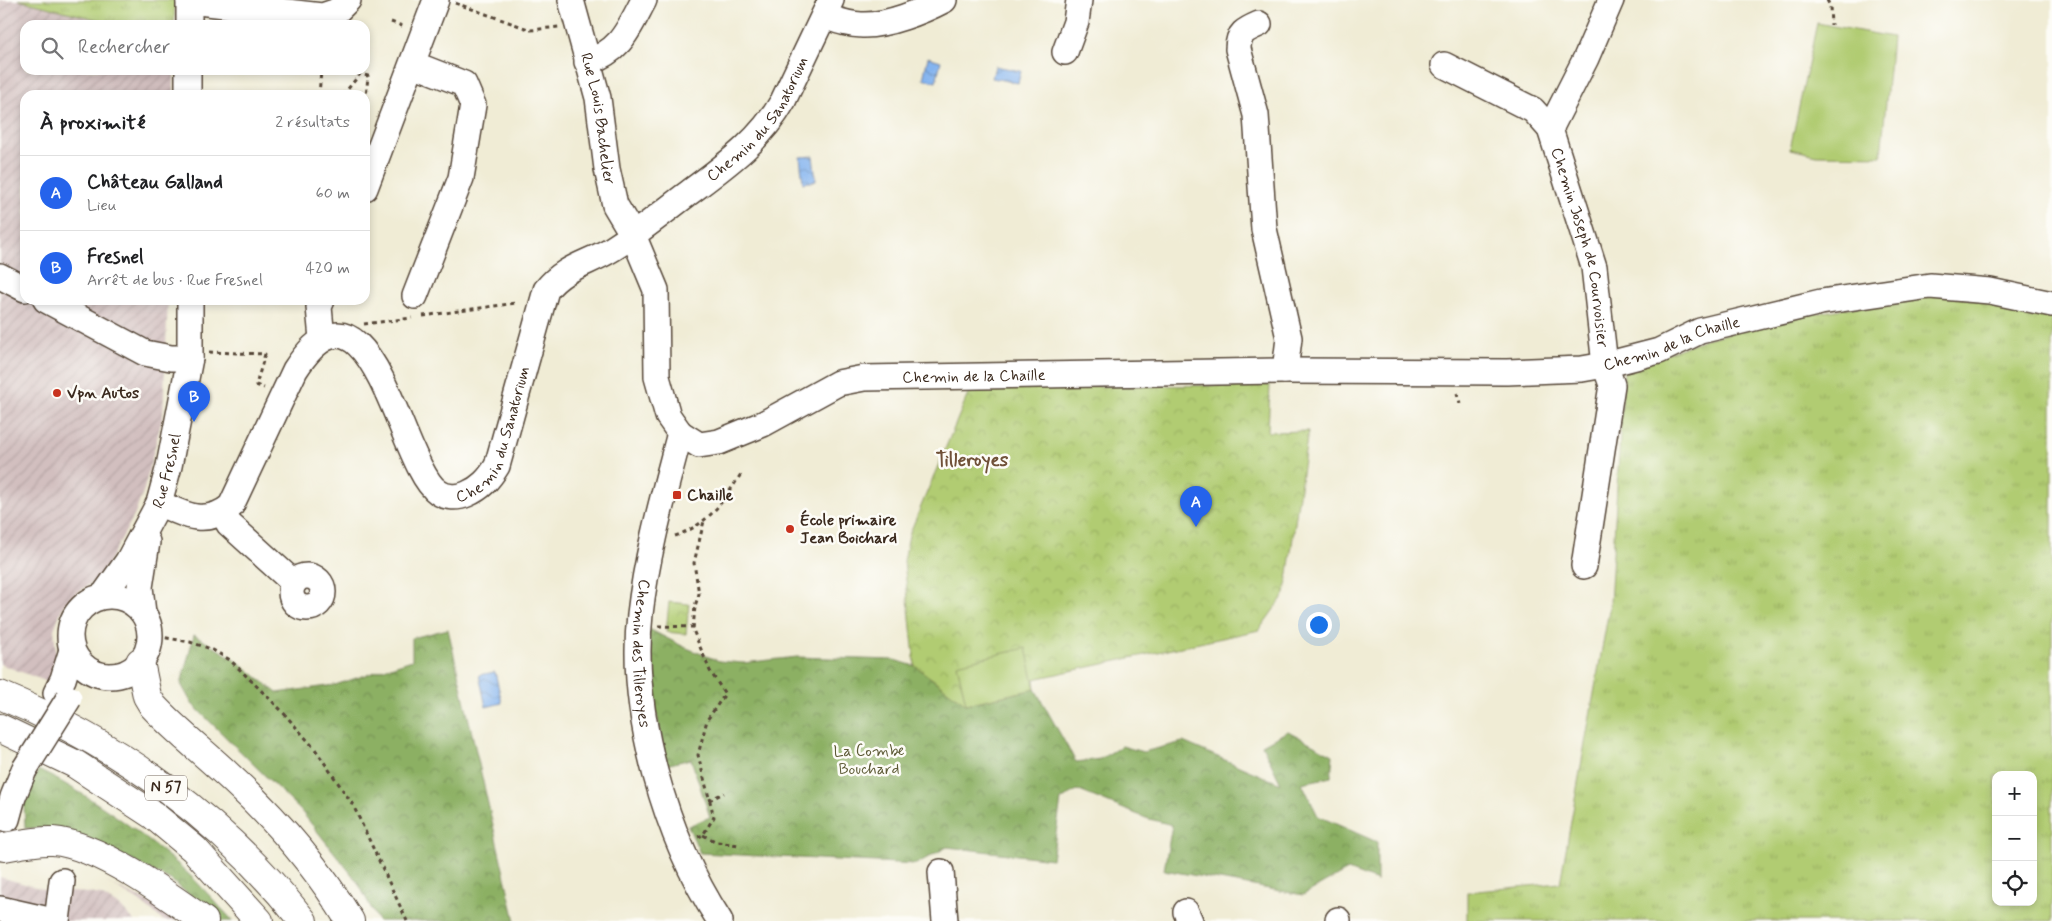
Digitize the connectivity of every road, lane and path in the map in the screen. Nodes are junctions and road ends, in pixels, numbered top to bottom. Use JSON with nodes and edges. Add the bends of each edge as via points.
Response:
{"nodes":[{"id":1,"x":348,"y":0,"type":"edge"},
{"id":2,"x":572,"y":0,"type":"edge"},
{"id":3,"x":644,"y":0,"type":"edge"},
{"id":4,"x":944,"y":0,"type":"edge"},
{"id":5,"x":1079,"y":0,"type":"edge"},
{"id":6,"x":1611,"y":0,"type":"edge"},
{"id":7,"x":1827,"y":0,"type":"edge"},
{"id":8,"x":445,"y":2,"type":"edge"},
{"id":9,"x":828,"y":8,"type":"edge"},
{"id":10,"x":189,"y":9,"type":"edge"},
{"id":11,"x":391,"y":22,"type":"dead end"},
{"id":12,"x":1259,"y":24,"type":"dead end"},
{"id":13,"x":1831,"y":25,"type":"dead end"},
{"id":14,"x":410,"y":28,"type":"dead end"},
{"id":15,"x":549,"y":28,"type":"dead end"},
{"id":16,"x":1065,"y":52,"type":"dead end"},
{"id":17,"x":587,"y":62,"type":"junction"},
{"id":18,"x":413,"y":64,"type":"junction"},
{"id":19,"x":1444,"y":65,"type":"dead end"},
{"id":20,"x":188,"y":75,"type":"edge"},
{"id":21,"x":321,"y":75,"type":"edge"},
{"id":22,"x":359,"y":75,"type":"edge"},
{"id":23,"x":364,"y":75,"type":"edge"},
{"id":24,"x":188,"y":90,"type":"edge"},
{"id":25,"x":319,"y":90,"type":"edge"},
{"id":26,"x":347,"y":90,"type":"edge"},
{"id":27,"x":367,"y":90,"type":"edge"},
{"id":28,"x":1550,"y":130,"type":"junction"},
{"id":29,"x":370,"y":175,"type":"edge"},
{"id":30,"x":633,"y":235,"type":"junction"},
{"id":31,"x":0,"y":276,"type":"edge"},
{"id":32,"x":20,"y":286,"type":"edge"},
{"id":33,"x":414,"y":296,"type":"dead end"},
{"id":34,"x":516,"y":303,"type":"dead end"},
{"id":35,"x":2052,"y":304,"type":"edge"},
{"id":36,"x":55,"y":305,"type":"edge"},
{"id":37,"x":190,"y":305,"type":"edge"},
{"id":38,"x":320,"y":305,"type":"edge"},
{"id":39,"x":374,"y":323,"type":"dead end"},
{"id":40,"x":322,"y":339,"type":"junction"},
{"id":41,"x":234,"y":352,"type":"dead end"},
{"id":42,"x":190,"y":358,"type":"junction"},
{"id":43,"x":1605,"y":365,"type":"junction"},
{"id":44,"x":1285,"y":371,"type":"junction"},
{"id":45,"x":269,"y":390,"type":"dead end"},
{"id":46,"x":680,"y":433,"type":"junction"},
{"id":47,"x":741,"y":474,"type":"dead end"},
{"id":48,"x":156,"y":512,"type":"junction"},
{"id":49,"x":223,"y":513,"type":"junction"},
{"id":50,"x":704,"y":521,"type":"junction"},
{"id":51,"x":652,"y":535,"type":"junction"},
{"id":52,"x":1584,"y":566,"type":"dead end"},
{"id":53,"x":294,"y":583,"type":"dead end"},
{"id":54,"x":103,"y":596,"type":"junction"},
{"id":55,"x":653,"y":626,"type":"dead end"},
{"id":56,"x":694,"y":627,"type":"junction"},
{"id":57,"x":151,"y":628,"type":"junction"},
{"id":58,"x":72,"y":650,"type":"junction"},
{"id":59,"x":140,"y":662,"type":"junction"},
{"id":60,"x":104,"y":676,"type":"junction"},
{"id":61,"x":0,"y":695,"type":"edge"},
{"id":62,"x":0,"y":728,"type":"edge"},
{"id":63,"x":12,"y":770,"type":"edge"},
{"id":64,"x":724,"y":793,"type":"dead end"},
{"id":65,"x":709,"y":800,"type":"junction"},
{"id":66,"x":4,"y":814,"type":"edge"},
{"id":67,"x":703,"y":835,"type":"junction"},
{"id":68,"x":678,"y":844,"type":"junction"},
{"id":69,"x":739,"y":845,"type":"dead end"},
{"id":70,"x":2,"y":850,"type":"edge"},
{"id":71,"x":941,"y":872,"type":"dead end"},
{"id":72,"x":62,"y":881,"type":"dead end"},
{"id":73,"x":0,"y":909,"type":"edge"},
{"id":74,"x":55,"y":921,"type":"edge"},
{"id":75,"x":204,"y":921,"type":"edge"},
{"id":76,"x":259,"y":921,"type":"edge"},
{"id":77,"x":303,"y":921,"type":"edge"},
{"id":78,"x":350,"y":921,"type":"edge"},
{"id":79,"x":407,"y":921,"type":"edge"},
{"id":80,"x":720,"y":921,"type":"edge"},
{"id":81,"x":945,"y":921,"type":"edge"}],
"edges":[{"from":1,"to":10,"type":"street","via":[[337,11],[322,16]]},
{"from":2,"to":17,"type":"street","name":"Rue Louis Bachelier"},
{"from":3,"to":17,"type":"street","via":[[617,46],[603,57]]},
{"from":4,"to":9,"type":"street","via":[[927,9],[863,26],[848,24]]},
{"from":5,"to":16,"type":"street","via":[[1076,22]]},
{"from":6,"to":28,"type":"street","name":"Chemin Joseph de Courvoisier"},
{"from":7,"to":13,"type":"path"},
{"from":8,"to":15,"type":"path","via":[[531,30]]},
{"from":8,"to":18,"type":"street"},
{"from":9,"to":30,"type":"street","name":"Chemin du Sanatorium","via":[[783,101],[764,130],[738,155]]},
{"from":11,"to":14,"type":"path"},
{"from":12,"to":44,"type":"street","via":[[1244,30],[1238,38],[1238,49],[1256,116],[1264,229],[1288,338]]},
{"from":17,"to":30,"type":"street","name":"Rue Louis Bachelier","via":[[598,98],[615,206]]},
{"from":18,"to":29,"type":"street"},
{"from":18,"to":33,"type":"street","via":[[464,84],[474,105],[462,178]]},
{"from":19,"to":28,"type":"street","name":"Chemin Joseph de Courvoisier","via":[[1533,110]]},
{"from":20,"to":24,"type":"street"},
{"from":21,"to":25,"type":"path"},
{"from":22,"to":26,"type":"path"},
{"from":23,"to":27,"type":"path","via":[[368,76]]},
{"from":28,"to":43,"type":"street","name":"Chemin Joseph de Courvoisier","via":[[1594,267]]},
{"from":30,"to":40,"type":"street","name":"Chemin du Sanatorium","via":[[594,259],[566,270],[546,290],[498,466],[478,489],[462,496],[450,497],[437,492],[427,479],[377,368],[360,347],[336,336]]},
{"from":30,"to":46,"type":"street","via":[[656,290],[657,377],[668,416]]},
{"from":31,"to":32,"type":"street"},
{"from":34,"to":39,"type":"path"},
{"from":35,"to":43,"type":"street","name":"Chemin de la Chaille","via":[[1990,291],[1930,286],[1821,302],[1700,330],[1660,351]]},
{"from":36,"to":42,"type":"street","via":[[145,353]]},
{"from":37,"to":42,"type":"street","name":"Rue Fresnel"},
{"from":38,"to":40,"type":"street"},
{"from":40,"to":49,"type":"street","via":[[306,353],[295,370],[231,506]]},
{"from":41,"to":45,"type":"path","via":[[265,354],[256,385]]},
{"from":42,"to":48,"type":"street","name":"Rue Fresnel","via":[[171,458]]},
{"from":43,"to":44,"type":"street","name":"Chemin de la Chaille","via":[[1507,372]]},
{"from":43,"to":52,"type":"street","name":"Chemin Joseph de Courvoisier","via":[[1612,385]]},
{"from":44,"to":46,"type":"street","name":"Chemin de la Chaille","via":[[864,378],[838,383],[763,424],[719,442],[699,445]]},
{"from":46,"to":51,"type":"street","name":"Chemin des Tilleroyes"},
{"from":47,"to":50,"type":"path","via":[[717,510]]},
{"from":48,"to":49,"type":"street","via":[[203,518]]},
{"from":48,"to":54,"type":"street","name":"Rue Fresnel"},
{"from":48,"to":57,"type":"street","name":"Rue Fresnel","via":[[140,575],[140,598]]},
{"from":49,"to":53,"type":"street","via":[[229,524]]},
{"from":50,"to":51,"type":"path","via":[[687,532],[668,538]]},
{"from":50,"to":56,"type":"path","via":[[694,563],[699,594]]},
{"from":51,"to":68,"type":"street","name":"Chemin des Tilleroyes","via":[[640,616],[639,663],[645,724],[665,807]]},
{"from":54,"to":57,"type":"street","via":[[125,599]]},
{"from":54,"to":58,"type":"street","via":[[88,602],[76,614],[70,634]]},
{"from":55,"to":56,"type":"path"},
{"from":56,"to":65,"type":"path","via":[[710,671],[725,694],[707,720],[698,756]]},
{"from":57,"to":59,"type":"street","via":[[148,647]]},
{"from":57,"to":79,"type":"path","via":[[211,649],[230,660],[281,710],[315,750],[353,805]]},
{"from":58,"to":60,"type":"street","via":[[82,666]]},
{"from":58,"to":63,"type":"street","via":[[56,693]]},
{"from":59,"to":60,"type":"street","via":[[126,672]]},
{"from":59,"to":78,"type":"highway","via":[[147,696],[153,706],[276,823],[318,874]]},
{"from":60,"to":63,"type":"street","bridge":true,"via":[[92,680],[69,698]]},
{"from":61,"to":77,"type":"highway","number":"N 57","via":[[79,731],[160,782],[229,841]]},
{"from":62,"to":76,"type":"highway","number":"N 57","via":[[75,764],[153,816],[194,849]]},
{"from":63,"to":66,"type":"street","via":[[13,797]]},
{"from":64,"to":65,"type":"path"},
{"from":65,"to":67,"type":"path","via":[[714,817]]},
{"from":66,"to":70,"type":"street","via":[[9,834]]},
{"from":67,"to":68,"type":"path"},
{"from":67,"to":69,"type":"path","via":[[717,842]]},
{"from":68,"to":80,"type":"street","name":"Chemin des Tilleroyes"},
{"from":70,"to":75,"type":"highway","via":[[46,841],[74,846],[141,878]]},
{"from":71,"to":81,"type":"street"},
{"from":72,"to":74,"type":"street"},
{"from":73,"to":74,"type":"street"}]}
